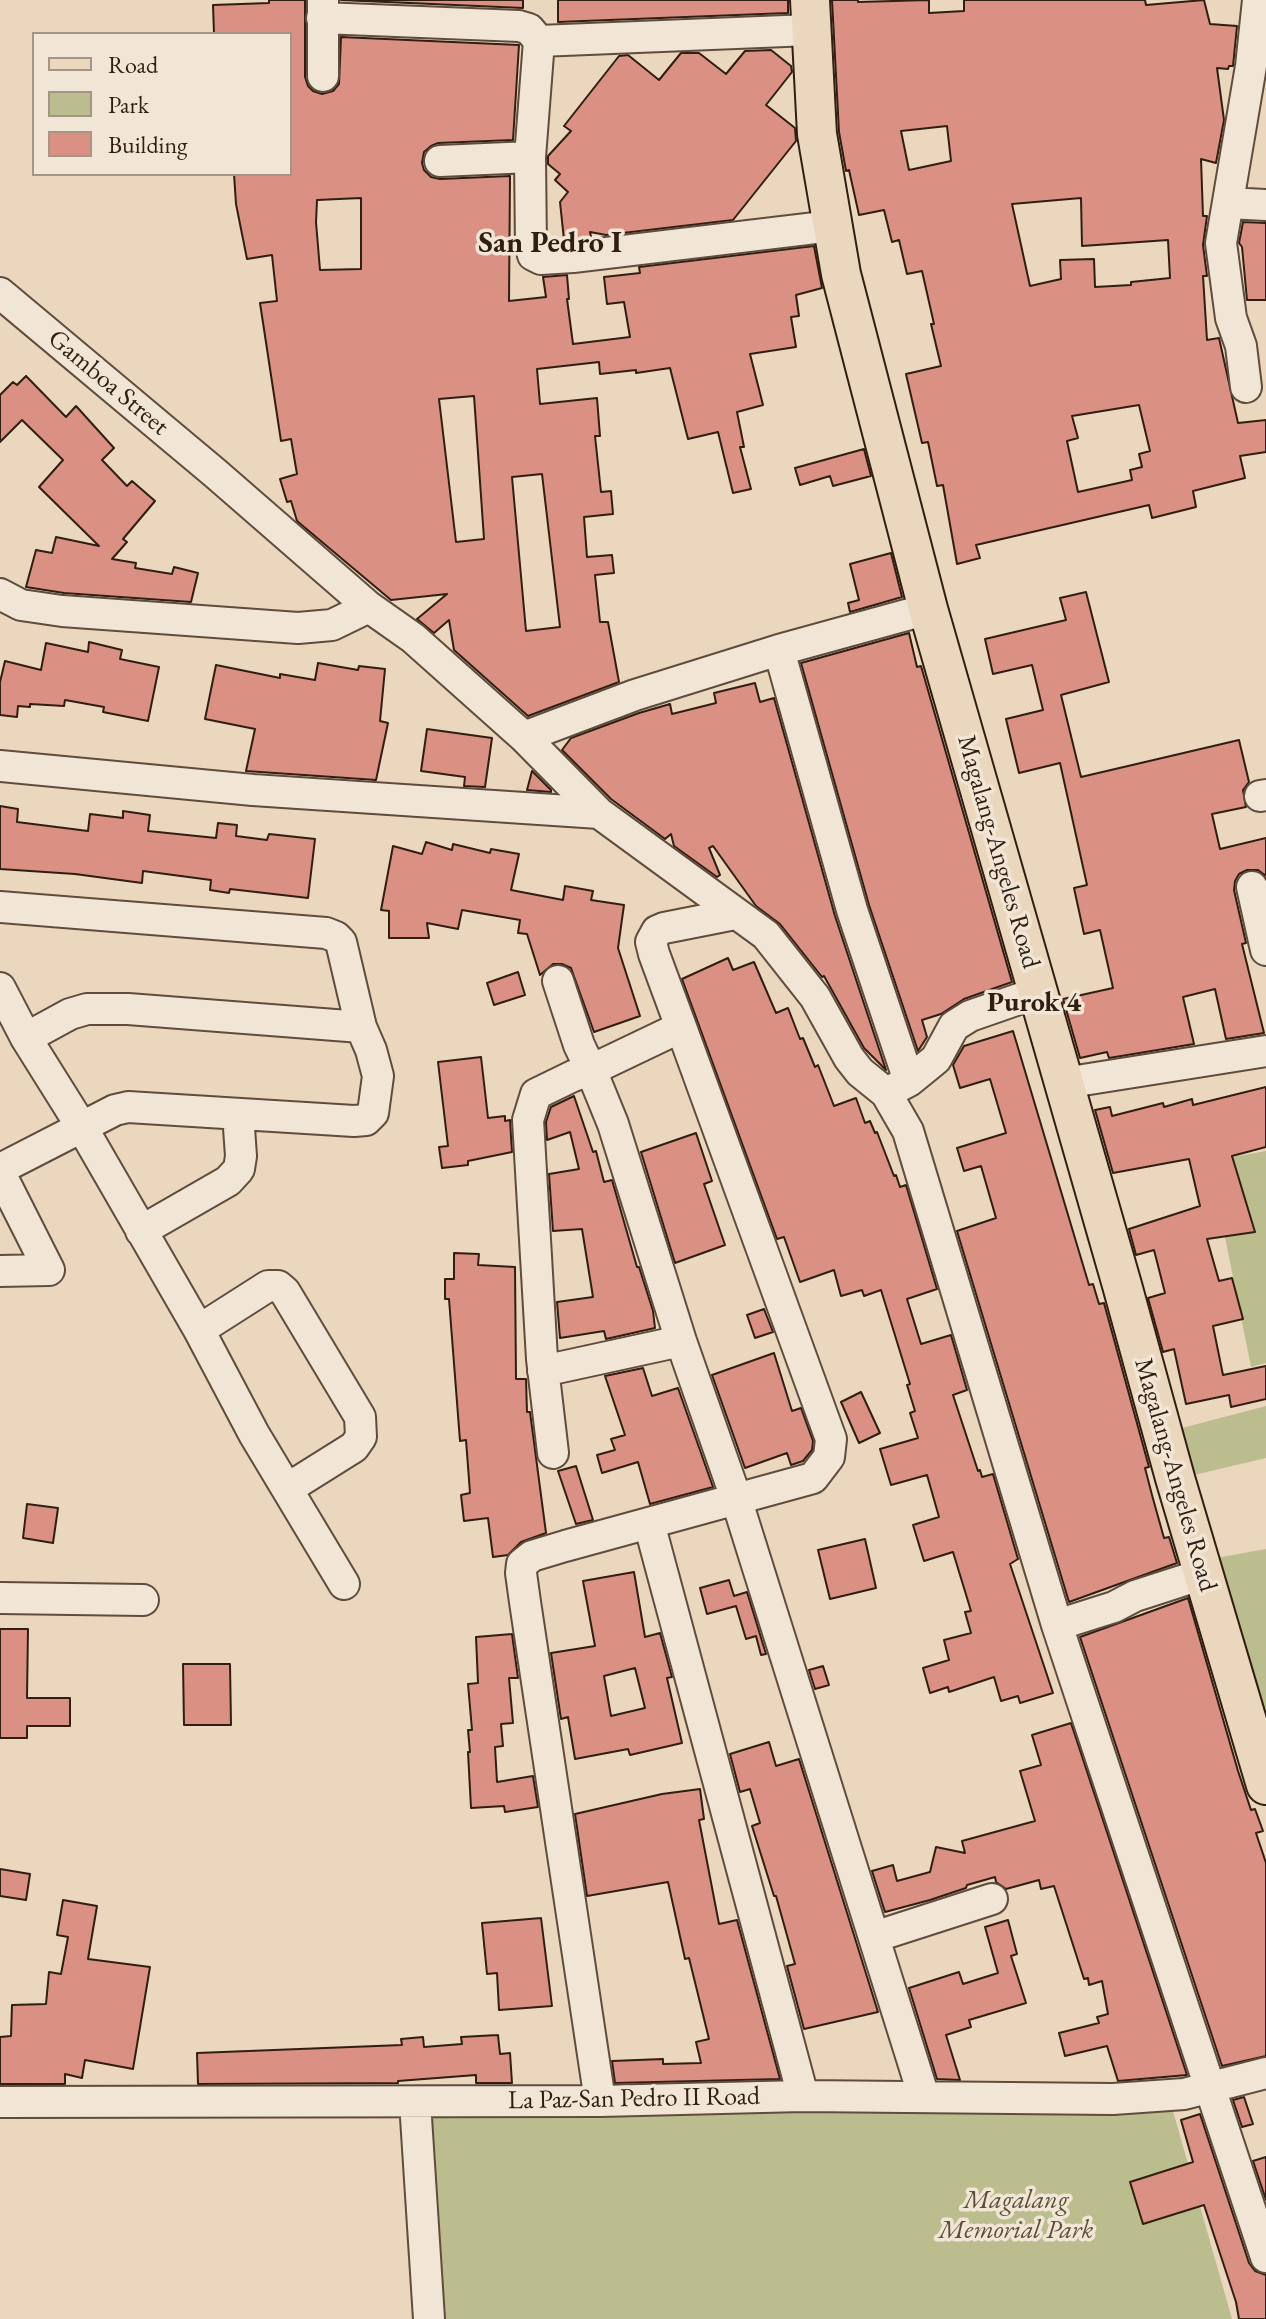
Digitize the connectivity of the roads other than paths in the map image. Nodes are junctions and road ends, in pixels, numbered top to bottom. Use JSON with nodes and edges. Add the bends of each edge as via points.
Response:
{"nodes":[{"id":1,"x":1258,"y":0,"type":"edge"},
{"id":2,"x":322,"y":9,"type":"edge"},
{"id":3,"x":810,"y":15,"type":"edge"},
{"id":4,"x":539,"y":41,"type":"junction"},
{"id":5,"x":323,"y":76,"type":"dead end"},
{"id":6,"x":530,"y":157,"type":"junction"},
{"id":7,"x":440,"y":161,"type":"dead end"},
{"id":8,"x":1228,"y":203,"type":"junction"},
{"id":9,"x":1266,"y":205,"type":"edge"},
{"id":10,"x":832,"y":226,"type":"junction"},
{"id":11,"x":0,"y":293,"type":"edge"},
{"id":12,"x":1246,"y":387,"type":"dead end"},
{"id":13,"x":0,"y":594,"type":"edge"},
{"id":14,"x":369,"y":607,"type":"junction"},
{"id":15,"x":928,"y":609,"type":"junction"},
{"id":16,"x":779,"y":650,"type":"junction"},
{"id":17,"x":524,"y":737,"type":"junction"},
{"id":18,"x":0,"y":766,"type":"edge"},
{"id":19,"x":599,"y":813,"type":"junction"},
{"id":20,"x":1252,"y":887,"type":"dead end"},
{"id":21,"x":0,"y":907,"type":"edge"},
{"id":22,"x":735,"y":914,"type":"junction"},
{"id":23,"x":1266,"y":950,"type":"edge"},
{"id":24,"x":558,"y":981,"type":"dead end"},
{"id":25,"x":0,"y":988,"type":"edge"},
{"id":26,"x":1039,"y":992,"type":"junction"},
{"id":27,"x":361,"y":1027,"type":"junction"},
{"id":28,"x":681,"y":1027,"type":"junction"},
{"id":29,"x":26,"y":1038,"type":"junction"},
{"id":30,"x":1266,"y":1051,"type":"edge"},
{"id":31,"x":591,"y":1070,"type":"junction"},
{"id":32,"x":1064,"y":1083,"type":"junction"},
{"id":33,"x":897,"y":1087,"type":"junction"},
{"id":34,"x":238,"y":1114,"type":"junction"},
{"id":35,"x":83,"y":1129,"type":"junction"},
{"id":36,"x":0,"y":1171,"type":"edge"},
{"id":37,"x":141,"y":1231,"type":"junction"},
{"id":38,"x":0,"y":1271,"type":"edge"},
{"id":39,"x":199,"y":1330,"type":"junction"},
{"id":40,"x":681,"y":1341,"type":"junction"},
{"id":41,"x":543,"y":1371,"type":"junction"},
{"id":42,"x":553,"y":1453,"type":"dead end"},
{"id":43,"x":287,"y":1489,"type":"junction"},
{"id":44,"x":736,"y":1498,"type":"junction"},
{"id":45,"x":649,"y":1523,"type":"junction"},
{"id":46,"x":1203,"y":1574,"type":"junction"},
{"id":47,"x":344,"y":1584,"type":"dead end"},
{"id":48,"x":0,"y":1598,"type":"edge"},
{"id":49,"x":143,"y":1600,"type":"dead end"},
{"id":50,"x":1057,"y":1625,"type":"junction"},
{"id":51,"x":1266,"y":1785,"type":"edge"},
{"id":52,"x":992,"y":1899,"type":"dead end"},
{"id":53,"x":874,"y":1937,"type":"junction"},
{"id":54,"x":1266,"y":2073,"type":"edge"},
{"id":55,"x":1212,"y":2088,"type":"junction"},
{"id":56,"x":803,"y":2096,"type":"junction"},
{"id":57,"x":924,"y":2097,"type":"junction"},
{"id":58,"x":600,"y":2101,"type":"junction"},
{"id":59,"x":0,"y":2102,"type":"edge"},
{"id":60,"x":415,"y":2102,"type":"junction"},
{"id":61,"x":1266,"y":2257,"type":"edge"},
{"id":62,"x":429,"y":2319,"type":"edge"}],
"edges":[{"from":1,"to":8,"type":"street"},
{"from":2,"to":4,"type":"street","via":[[519,26]]},
{"from":2,"to":5,"type":"street"},
{"from":3,"to":4,"type":"street"},
{"from":3,"to":10,"type":"main road","name":"Magalang-Angeles Road","via":[[817,134]]},
{"from":4,"to":6,"type":"street"},
{"from":6,"to":7,"type":"street"},
{"from":6,"to":10,"type":"street","via":[[531,247],[541,259]]},
{"from":8,"to":9,"type":"street"},
{"from":8,"to":12,"type":"street","via":[[1221,243]]},
{"from":10,"to":15,"type":"main road","name":"Magalang-Angeles Road"},
{"from":11,"to":14,"type":"street","name":"Gamboa Street"},
{"from":13,"to":14,"type":"street","via":[[21,605],[62,611],[298,628],[332,625]]},
{"from":14,"to":17,"type":"street","name":"Gamboa Street","via":[[413,638]]},
{"from":15,"to":16,"type":"street"},
{"from":15,"to":26,"type":"main road","name":"Magalang-Angeles Road"},
{"from":16,"to":17,"type":"street"},
{"from":16,"to":33,"type":"street"},
{"from":17,"to":19,"type":"street","name":"Gamboa Street"},
{"from":18,"to":19,"type":"street","via":[[253,790]]},
{"from":19,"to":22,"type":"street","name":"Gamboa Street"},
{"from":20,"to":23,"type":"street"},
{"from":21,"to":27,"type":"street","via":[[326,933],[341,942]]},
{"from":22,"to":28,"type":"street","via":[[664,928],[653,936],[654,954]]},
{"from":22,"to":33,"type":"street","name":"Gamboa Street","via":[[766,935],[787,961],[860,1072]]},
{"from":24,"to":31,"type":"street"},
{"from":25,"to":29,"type":"street"},
{"from":26,"to":32,"type":"main road","name":"Magalang-Angeles Road"},
{"from":26,"to":33,"type":"street","via":[[954,1026],[936,1059]]},
{"from":27,"to":29,"type":"street","via":[[87,1009]]},
{"from":27,"to":34,"type":"street","via":[[378,1076],[373,1113],[366,1120]]},
{"from":28,"to":31,"type":"street"},
{"from":28,"to":44,"type":"street","via":[[831,1439],[829,1457],[813,1478]]},
{"from":29,"to":35,"type":"street"},
{"from":30,"to":32,"type":"street"},
{"from":31,"to":40,"type":"street"},
{"from":31,"to":41,"type":"street","via":[[536,1094],[528,1120]]},
{"from":32,"to":46,"type":"main road","name":"Magalang-Angeles Road"},
{"from":33,"to":50,"type":"street"},
{"from":34,"to":35,"type":"street","via":[[128,1107]]},
{"from":34,"to":37,"type":"street","via":[[239,1169],[228,1181]]},
{"from":35,"to":36,"type":"street"},
{"from":35,"to":37,"type":"street"},
{"from":36,"to":38,"type":"street","via":[[49,1270]]},
{"from":37,"to":39,"type":"street"},
{"from":39,"to":43,"type":"street"},
{"from":39,"to":43,"type":"street","via":[[268,1286],[278,1286],[360,1417],[361,1437],[354,1447]]},
{"from":40,"to":41,"type":"street"},
{"from":40,"to":44,"type":"street"},
{"from":41,"to":42,"type":"street"},
{"from":43,"to":47,"type":"street"},
{"from":44,"to":45,"type":"street"},
{"from":44,"to":53,"type":"street"},
{"from":45,"to":56,"type":"street"},
{"from":45,"to":58,"type":"street","via":[[532,1556],[522,1564],[521,1573]]},
{"from":46,"to":50,"type":"street"},
{"from":46,"to":51,"type":"main road","name":"Magalang-Angeles Road"},
{"from":48,"to":49,"type":"street"},
{"from":50,"to":55,"type":"street"},
{"from":52,"to":53,"type":"street"},
{"from":53,"to":57,"type":"street"},
{"from":54,"to":55,"type":"street","name":"La Paz-San Pedro II Road"},
{"from":55,"to":57,"type":"street","name":"La Paz-San Pedro II Road","via":[[1126,2099]]},
{"from":55,"to":61,"type":"street"},
{"from":56,"to":57,"type":"street","name":"La Paz-San Pedro II Road"},
{"from":56,"to":58,"type":"street","name":"La Paz-San Pedro II Road"},
{"from":58,"to":60,"type":"street","name":"La Paz-San Pedro II Road"},
{"from":59,"to":60,"type":"street","name":"La Paz-San Pedro II Road"},
{"from":60,"to":62,"type":"street"}]}
